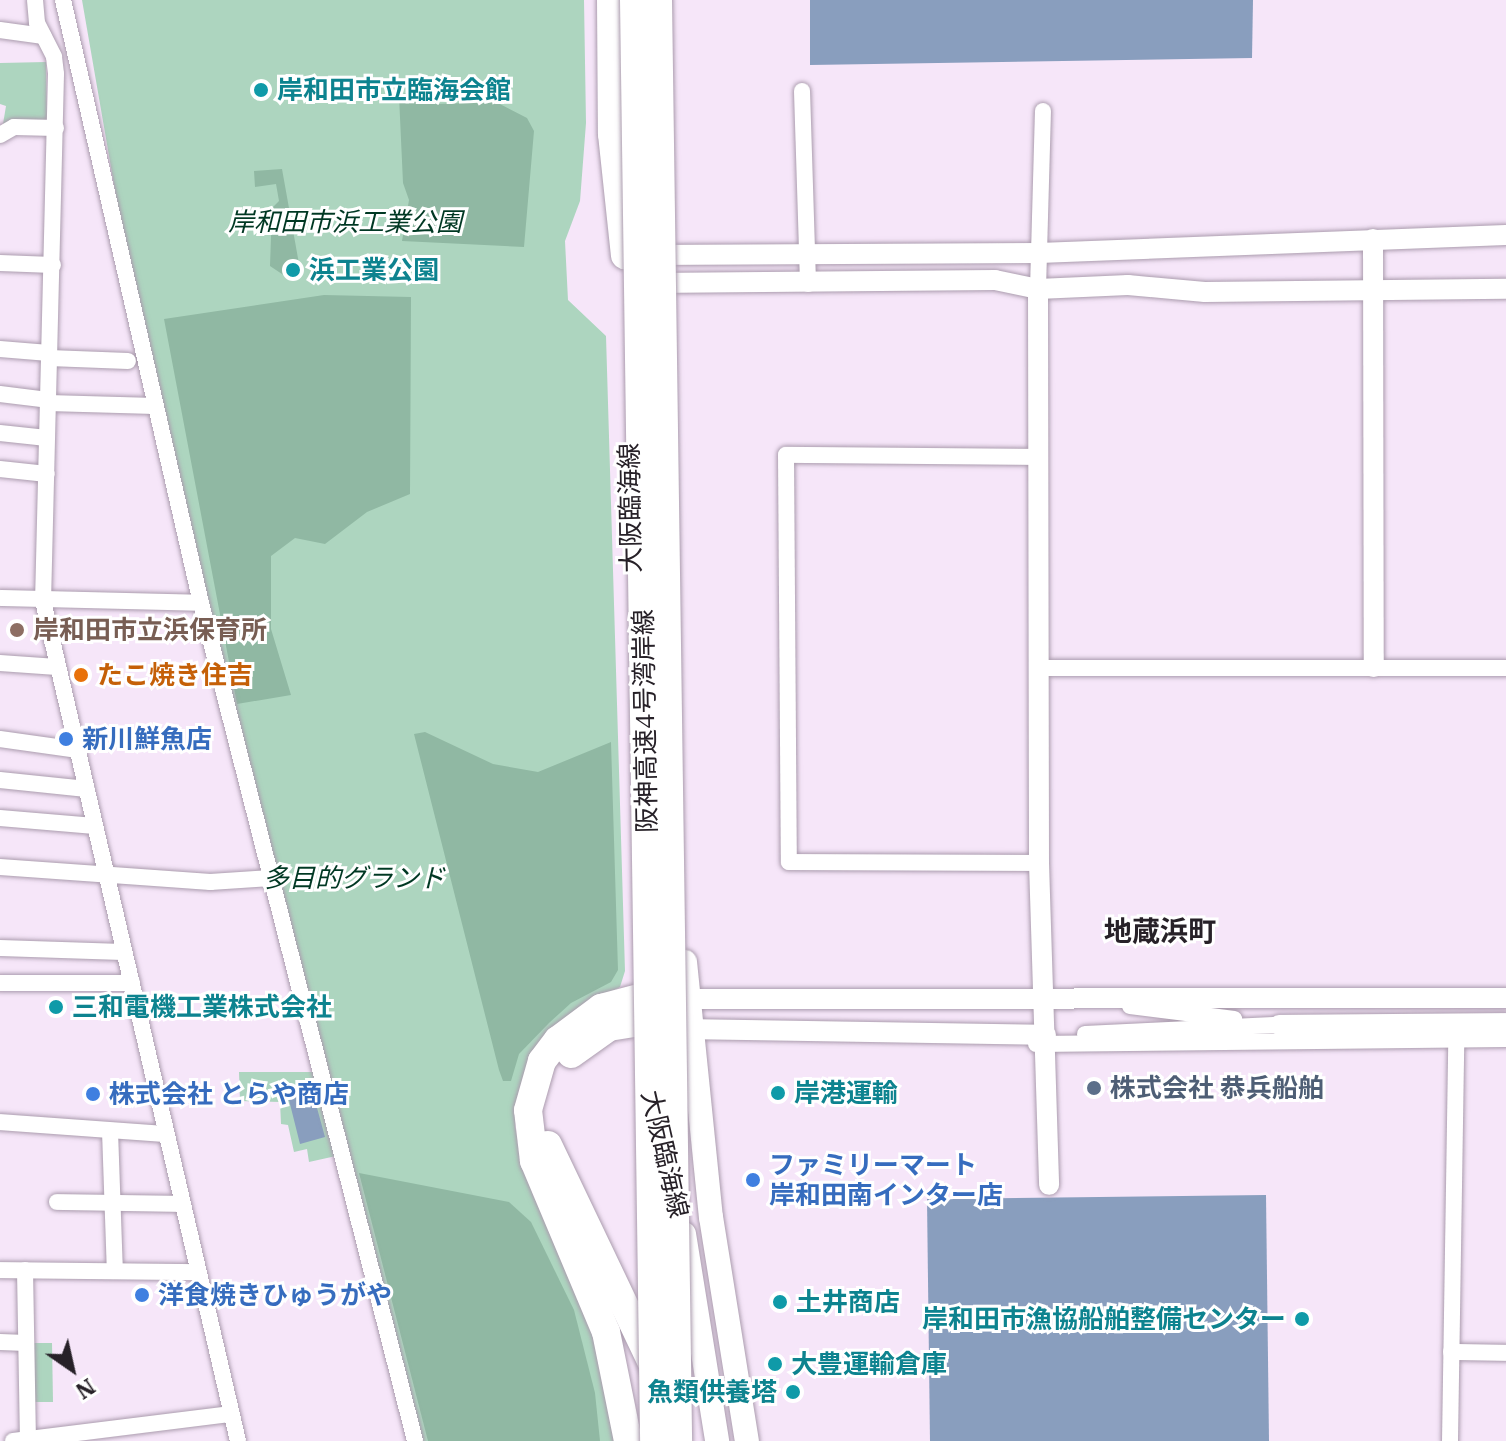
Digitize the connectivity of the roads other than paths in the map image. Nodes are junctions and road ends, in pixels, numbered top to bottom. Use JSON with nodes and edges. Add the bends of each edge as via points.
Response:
{"nodes":[{"id":1,"x":35,"y":0,"type":"edge"},
{"id":2,"x":63,"y":0,"type":"edge"},
{"id":3,"x":611,"y":0,"type":"edge"},
{"id":4,"x":622,"y":0,"type":"edge"},
{"id":5,"x":634,"y":0,"type":"edge"},
{"id":6,"x":658,"y":0,"type":"edge"},
{"id":7,"x":668,"y":0,"type":"edge"},
{"id":8,"x":0,"y":30,"type":"edge"},
{"id":9,"x":44,"y":36,"type":"junction"},
{"id":10,"x":802,"y":91,"type":"dead end"},
{"id":11,"x":1043,"y":111,"type":"dead end"},
{"id":12,"x":56,"y":128,"type":"junction"},
{"id":13,"x":0,"y":135,"type":"edge"},
{"id":14,"x":1506,"y":235,"type":"edge"},
{"id":15,"x":1373,"y":239,"type":"junction"},
{"id":16,"x":1039,"y":253,"type":"junction"},
{"id":17,"x":673,"y":255,"type":"junction"},
{"id":18,"x":807,"y":255,"type":"junction"},
{"id":19,"x":0,"y":263,"type":"edge"},
{"id":20,"x":53,"y":265,"type":"junction"},
{"id":21,"x":626,"y":269,"type":"junction"},
{"id":22,"x":673,"y":283,"type":"junction"},
{"id":23,"x":808,"y":284,"type":"junction"},
{"id":24,"x":1038,"y":289,"type":"junction"},
{"id":25,"x":1506,"y":289,"type":"edge"},
{"id":26,"x":1373,"y":290,"type":"junction"},
{"id":27,"x":0,"y":349,"type":"edge"},
{"id":28,"x":49,"y":355,"type":"junction"},
{"id":29,"x":128,"y":361,"type":"dead end"},
{"id":30,"x":0,"y":394,"type":"edge"},
{"id":31,"x":48,"y":402,"type":"junction"},
{"id":32,"x":155,"y":406,"type":"junction"},
{"id":33,"x":0,"y":433,"type":"edge"},
{"id":34,"x":47,"y":438,"type":"junction"},
{"id":35,"x":1037,"y":457,"type":"junction"},
{"id":36,"x":0,"y":469,"type":"edge"},
{"id":37,"x":47,"y":474,"type":"junction"},
{"id":38,"x":0,"y":598,"type":"edge"},
{"id":39,"x":43,"y":601,"type":"junction"},
{"id":40,"x":201,"y":603,"type":"junction"},
{"id":41,"x":0,"y":663,"type":"edge"},
{"id":42,"x":57,"y":667,"type":"junction"},
{"id":43,"x":1374,"y":667,"type":"junction"},
{"id":44,"x":1039,"y":668,"type":"junction"},
{"id":45,"x":1506,"y":668,"type":"edge"},
{"id":46,"x":0,"y":739,"type":"edge"},
{"id":47,"x":78,"y":750,"type":"junction"},
{"id":48,"x":0,"y":780,"type":"edge"},
{"id":49,"x":87,"y":789,"type":"junction"},
{"id":50,"x":0,"y":818,"type":"edge"},
{"id":51,"x":95,"y":826,"type":"junction"},
{"id":52,"x":1039,"y":863,"type":"junction"},
{"id":53,"x":0,"y":867,"type":"edge"},
{"id":54,"x":104,"y":876,"type":"junction"},
{"id":55,"x":271,"y":878,"type":"junction"},
{"id":56,"x":0,"y":948,"type":"edge"},
{"id":57,"x":123,"y":952,"type":"junction"},
{"id":58,"x":0,"y":983,"type":"edge"},
{"id":59,"x":132,"y":983,"type":"junction"},
{"id":60,"x":1506,"y":998,"type":"edge"},
{"id":61,"x":686,"y":1000,"type":"junction"},
{"id":62,"x":1044,"y":1000,"type":"junction"},
{"id":63,"x":1084,"y":1000,"type":"junction"},
{"id":64,"x":640,"y":1010,"type":"junction"},
{"id":65,"x":1506,"y":1023,"type":"edge"},
{"id":66,"x":1279,"y":1025,"type":"junction"},
{"id":67,"x":691,"y":1031,"type":"junction"},
{"id":68,"x":1456,"y":1039,"type":"junction"},
{"id":69,"x":1506,"y":1039,"type":"edge"},
{"id":70,"x":1046,"y":1040,"type":"junction"},
{"id":71,"x":0,"y":1122,"type":"edge"},
{"id":72,"x":110,"y":1131,"type":"junction"},
{"id":73,"x":164,"y":1134,"type":"junction"},
{"id":74,"x":1049,"y":1185,"type":"dead end"},
{"id":75,"x":57,"y":1202,"type":"dead end"},
{"id":76,"x":111,"y":1204,"type":"junction"},
{"id":77,"x":179,"y":1204,"type":"junction"},
{"id":78,"x":0,"y":1270,"type":"edge"},
{"id":79,"x":25,"y":1270,"type":"junction"},
{"id":80,"x":115,"y":1271,"type":"junction"},
{"id":81,"x":196,"y":1272,"type":"junction"},
{"id":82,"x":0,"y":1342,"type":"edge"},
{"id":83,"x":26,"y":1343,"type":"junction"},
{"id":84,"x":1451,"y":1352,"type":"junction"},
{"id":85,"x":1506,"y":1353,"type":"edge"},
{"id":86,"x":231,"y":1414,"type":"junction"},
{"id":87,"x":20,"y":1439,"type":"edge"},
{"id":88,"x":238,"y":1441,"type":"edge"},
{"id":89,"x":415,"y":1441,"type":"edge"},
{"id":90,"x":628,"y":1441,"type":"edge"},
{"id":91,"x":654,"y":1441,"type":"edge"},
{"id":92,"x":678,"y":1441,"type":"edge"},
{"id":93,"x":685,"y":1441,"type":"edge"},
{"id":94,"x":717,"y":1441,"type":"edge"},
{"id":95,"x":747,"y":1441,"type":"edge"},
{"id":96,"x":1450,"y":1441,"type":"edge"}],
"edges":[{"from":1,"to":9,"type":"street"},
{"from":2,"to":32,"type":"street"},
{"from":3,"to":21,"type":"highway","via":[[612,134]]},
{"from":4,"to":21,"type":"main road","name":"大阪臨海線"},
{"from":5,"to":91,"type":"highway","name":"阪神高速4号湾岸線","bridge":true},
{"from":6,"to":92,"type":"highway","name":"阪神高速4号湾岸線","bridge":true},
{"from":7,"to":17,"type":"main road","name":"大阪臨海線"},
{"from":8,"to":9,"type":"street"},
{"from":9,"to":12,"type":"street","via":[[54,57]]},
{"from":10,"to":18,"type":"street"},
{"from":11,"to":16,"type":"street"},
{"from":12,"to":13,"type":"street","via":[[14,127]]},
{"from":12,"to":20,"type":"street"},
{"from":14,"to":15,"type":"street"},
{"from":15,"to":16,"type":"street"},
{"from":15,"to":26,"type":"street"},
{"from":16,"to":18,"type":"street"},
{"from":16,"to":24,"type":"street"},
{"from":17,"to":18,"type":"street"},
{"from":17,"to":21,"type":"street"},
{"from":17,"to":22,"type":"main road","name":"大阪臨海線"},
{"from":18,"to":23,"type":"street"},
{"from":19,"to":20,"type":"street"},
{"from":20,"to":28,"type":"street"},
{"from":21,"to":22,"type":"street"},
{"from":21,"to":64,"type":"main road","name":"大阪臨海線"},
{"from":22,"to":23,"type":"street"},
{"from":22,"to":61,"type":"main road","name":"大阪臨海線"},
{"from":23,"to":24,"type":"street","via":[[995,280]]},
{"from":24,"to":26,"type":"street","via":[[1128,285],[1205,292]]},
{"from":24,"to":35,"type":"street"},
{"from":25,"to":26,"type":"street"},
{"from":26,"to":43,"type":"street"},
{"from":27,"to":28,"type":"street"},
{"from":28,"to":29,"type":"street"},
{"from":28,"to":31,"type":"street"},
{"from":30,"to":31,"type":"street"},
{"from":31,"to":32,"type":"street"},
{"from":31,"to":34,"type":"street"},
{"from":32,"to":40,"type":"street"},
{"from":33,"to":34,"type":"street"},
{"from":34,"to":37,"type":"street"},
{"from":35,"to":44,"type":"street"},
{"from":35,"to":52,"type":"street","via":[[786,455],[789,862]]},
{"from":36,"to":37,"type":"street"},
{"from":37,"to":39,"type":"street"},
{"from":38,"to":39,"type":"street"},
{"from":39,"to":40,"type":"street"},
{"from":39,"to":42,"type":"street"},
{"from":40,"to":55,"type":"street"},
{"from":41,"to":42,"type":"street"},
{"from":42,"to":47,"type":"street"},
{"from":43,"to":44,"type":"street"},
{"from":43,"to":45,"type":"street"},
{"from":44,"to":52,"type":"street"},
{"from":46,"to":47,"type":"street"},
{"from":47,"to":49,"type":"street"},
{"from":48,"to":49,"type":"street"},
{"from":49,"to":51,"type":"street"},
{"from":50,"to":51,"type":"street"},
{"from":51,"to":54,"type":"street"},
{"from":52,"to":62,"type":"street"},
{"from":53,"to":54,"type":"street"},
{"from":54,"to":55,"type":"street","via":[[210,882]]},
{"from":54,"to":57,"type":"street"},
{"from":55,"to":89,"type":"street"},
{"from":56,"to":57,"type":"street"},
{"from":57,"to":59,"type":"street"},
{"from":58,"to":59,"type":"street"},
{"from":59,"to":73,"type":"street"},
{"from":60,"to":63,"type":"street"},
{"from":61,"to":62,"type":"street"},
{"from":61,"to":64,"type":"street"},
{"from":61,"to":67,"type":"main road","name":"大阪臨海線"},
{"from":62,"to":63,"type":"street"},
{"from":62,"to":70,"type":"street"},
{"from":63,"to":66,"type":"street"},
{"from":64,"to":67,"type":"street"},
{"from":64,"to":90,"type":"highway","via":[[601,1008],[579,1022],[542,1061],[532,1085],[527,1135],[544,1189],[606,1332]]},
{"from":64,"to":93,"type":"highway","via":[[575,1049],[551,1084],[545,1124],[555,1165],[650,1357]]},
{"from":64,"to":94,"type":"main road","name":"大阪臨海線"},
{"from":65,"to":66,"type":"street"},
{"from":66,"to":70,"type":"street"},
{"from":67,"to":70,"type":"street","via":[[928,1033]]},
{"from":67,"to":95,"type":"main road","name":"大阪臨海線","via":[[711,1217]]},
{"from":68,"to":69,"type":"street"},
{"from":68,"to":70,"type":"street"},
{"from":68,"to":84,"type":"street"},
{"from":70,"to":74,"type":"street"},
{"from":71,"to":72,"type":"street"},
{"from":72,"to":73,"type":"street"},
{"from":72,"to":76,"type":"street"},
{"from":73,"to":77,"type":"street"},
{"from":75,"to":76,"type":"street"},
{"from":76,"to":77,"type":"street"},
{"from":76,"to":80,"type":"street"},
{"from":77,"to":81,"type":"street"},
{"from":78,"to":79,"type":"street"},
{"from":79,"to":80,"type":"street"},
{"from":79,"to":83,"type":"street"},
{"from":80,"to":81,"type":"street"},
{"from":81,"to":86,"type":"street"},
{"from":82,"to":83,"type":"street"},
{"from":83,"to":87,"type":"street"},
{"from":84,"to":85,"type":"street"},
{"from":84,"to":96,"type":"street"},
{"from":86,"to":87,"type":"street"},
{"from":86,"to":88,"type":"street"}]}
